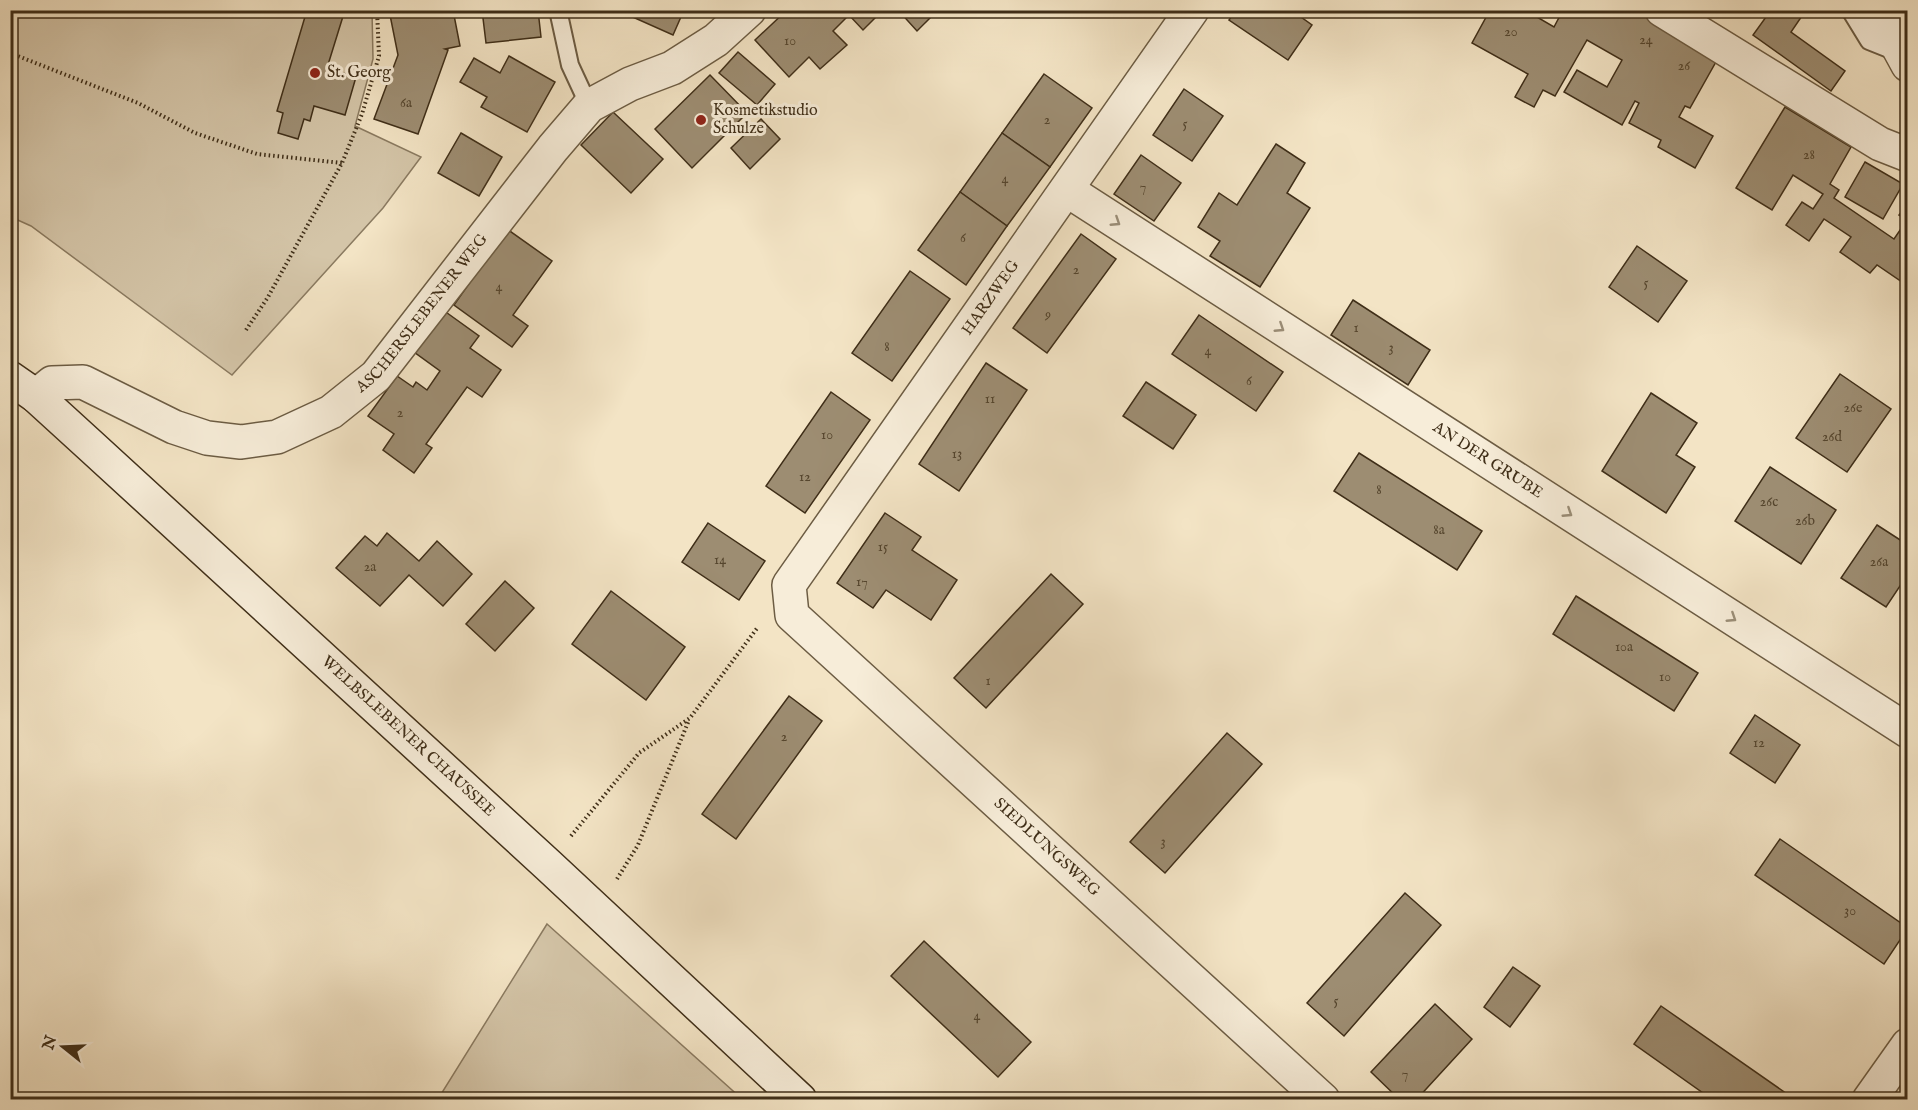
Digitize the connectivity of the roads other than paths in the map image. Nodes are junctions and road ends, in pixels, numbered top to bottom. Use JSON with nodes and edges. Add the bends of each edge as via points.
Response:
{"nodes":[{"id":1,"x":558,"y":10,"type":"edge"},
{"id":2,"x":749,"y":10,"type":"edge"},
{"id":3,"x":1192,"y":10,"type":"edge"},
{"id":4,"x":1662,"y":10,"type":"edge"},
{"id":5,"x":1850,"y":10,"type":"edge"},
{"id":6,"x":1878,"y":10,"type":"edge"},
{"id":7,"x":1905,"y":60,"type":"edge"},
{"id":8,"x":589,"y":106,"type":"junction"},
{"id":9,"x":1908,"y":155,"type":"edge"},
{"id":10,"x":1067,"y":190,"type":"junction"},
{"id":11,"x":23,"y":387,"type":"edge"},
{"id":12,"x":789,"y":585,"type":"joint"},
{"id":13,"x":1908,"y":731,"type":"edge"},
{"id":14,"x":1908,"y":1045,"type":"edge"},
{"id":15,"x":800,"y":1100,"type":"edge"},
{"id":16,"x":1323,"y":1100,"type":"edge"},
{"id":17,"x":1869,"y":1100,"type":"edge"}],
"edges":[{"from":1,"to":8,"type":"lane","via":[[570,65]]},
{"from":2,"to":8,"type":"street","name":"ASCHERSLEBENER WEG","via":[[716,40],[672,68]]},
{"from":3,"to":10,"type":"street","name":"HARZWEG"},
{"from":4,"to":9,"type":"street","via":[[1880,144]]},
{"from":5,"to":7,"type":"lane","via":[[1869,41]]},
{"from":6,"to":7,"type":"street"},
{"from":8,"to":11,"type":"street","name":"ASCHERSLEBENER WEG","via":[[376,376],[331,412],[278,437],[241,442],[207,438],[174,427],[83,382]]},
{"from":10,"to":12,"type":"street","name":"HARZWEG"},
{"from":10,"to":13,"type":"street","name":"AN DER GRUBE","one_way":true},
{"from":11,"to":15,"type":"street","name":"WELBSLEBENER CHAUSSEE","via":[[598,910]]},
{"from":12,"to":16,"type":"street","name":"SIEDLUNGSWEG","via":[[792,615]]},
{"from":14,"to":17,"type":"street"}]}
